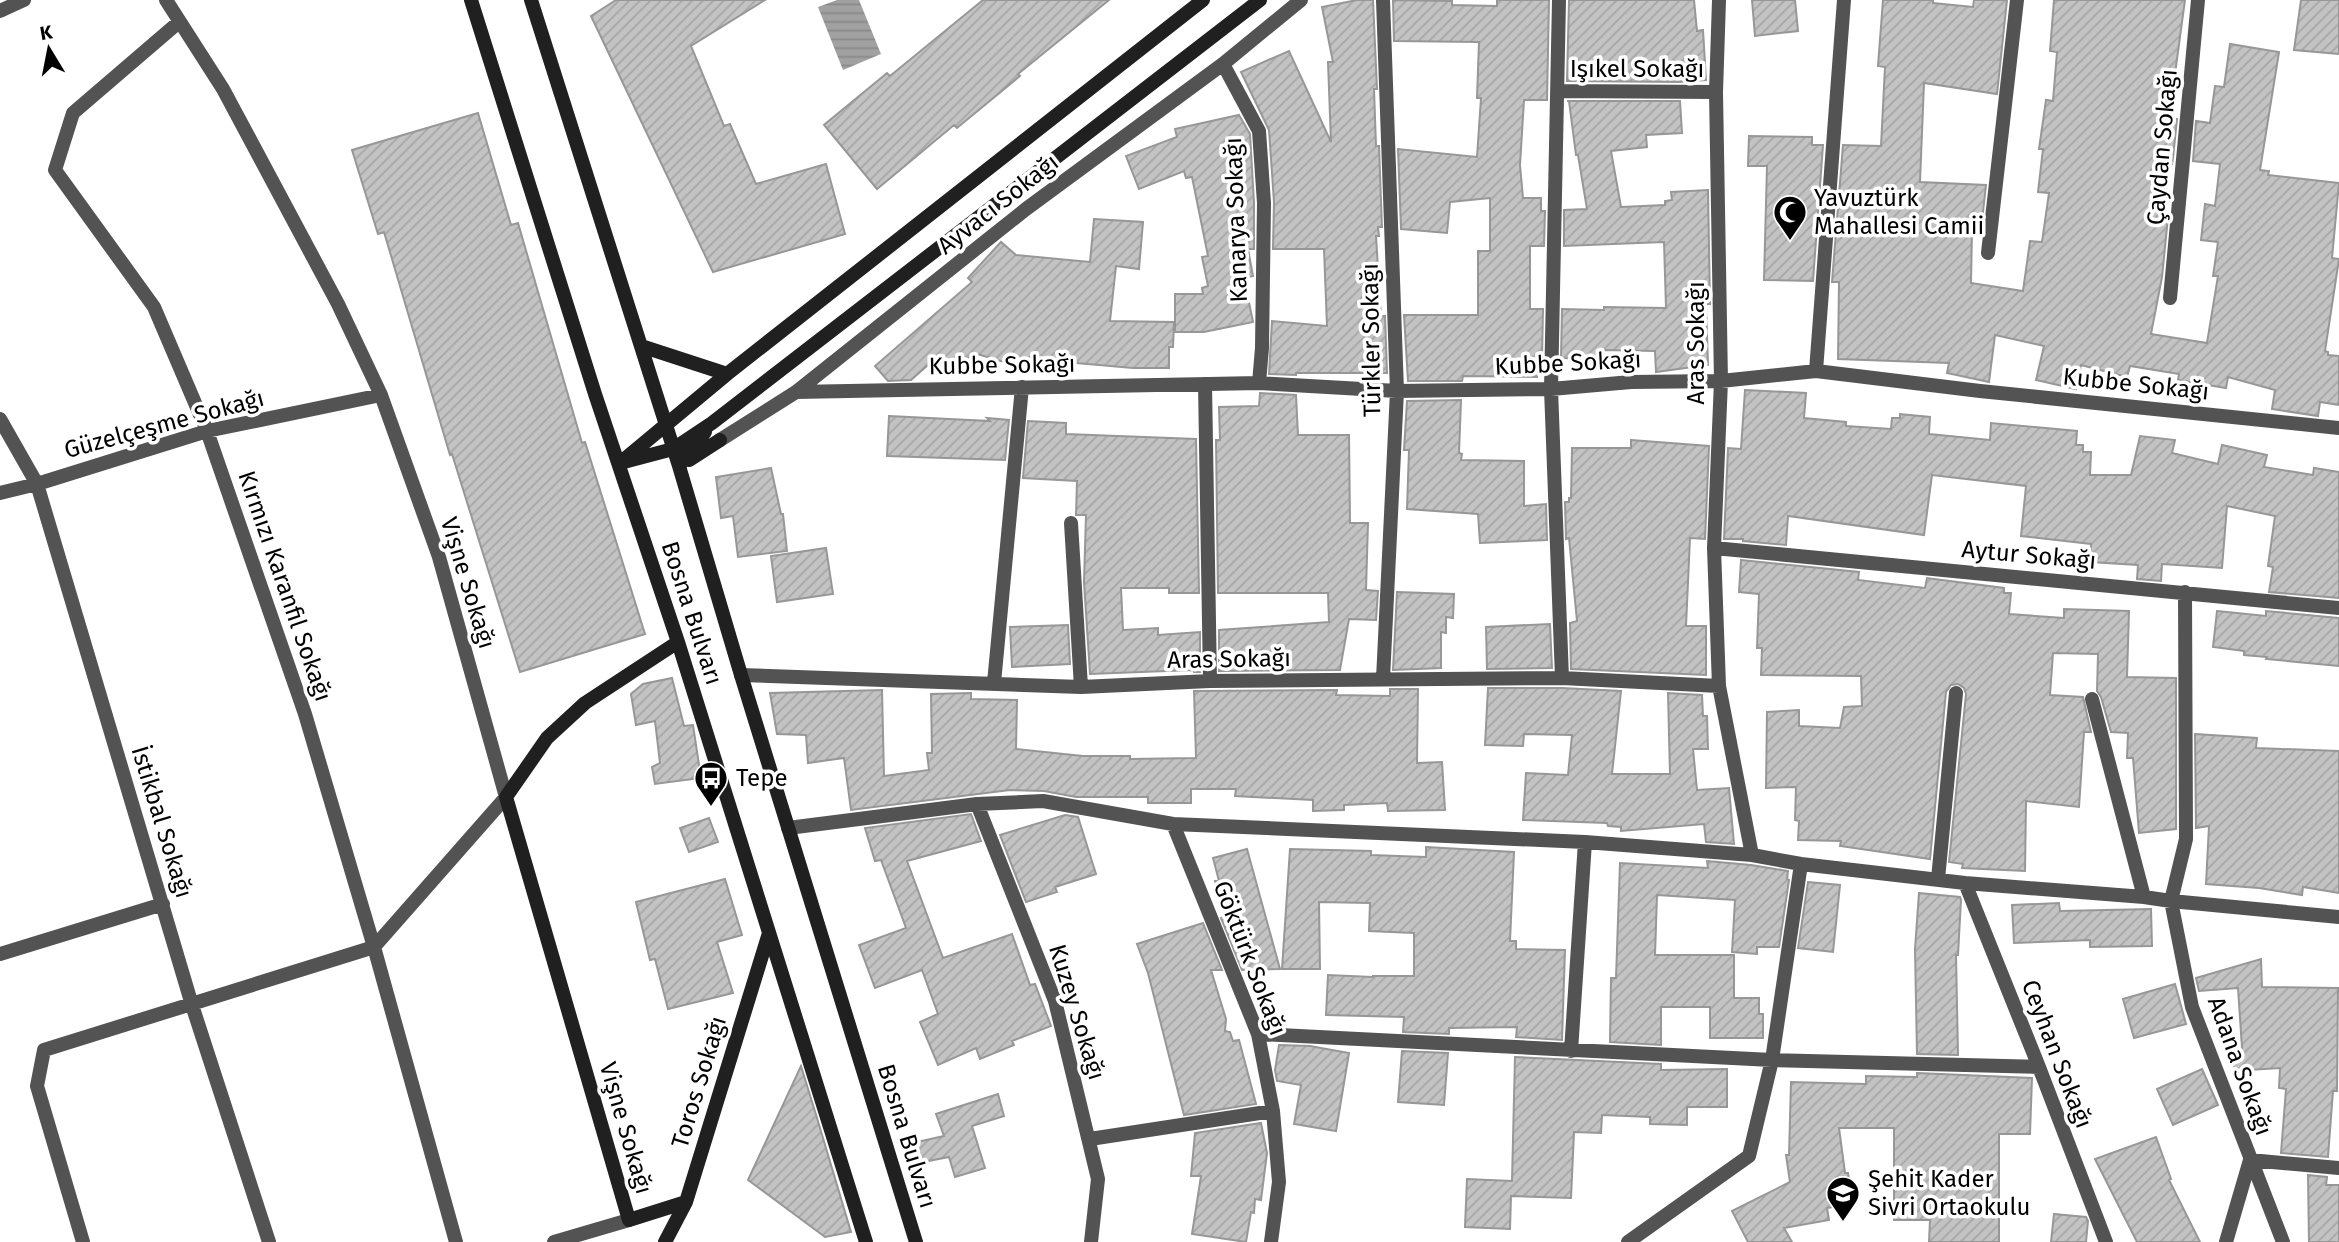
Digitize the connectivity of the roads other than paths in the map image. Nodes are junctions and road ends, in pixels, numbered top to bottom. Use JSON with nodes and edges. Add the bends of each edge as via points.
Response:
{"nodes":[{"id":1,"x":23,"y":0,"type":"edge"},
{"id":2,"x":166,"y":0,"type":"edge"},
{"id":3,"x":471,"y":0,"type":"edge"},
{"id":4,"x":531,"y":0,"type":"edge"},
{"id":5,"x":1203,"y":0,"type":"edge"},
{"id":6,"x":1260,"y":0,"type":"edge"},
{"id":7,"x":1301,"y":0,"type":"edge"},
{"id":8,"x":1383,"y":0,"type":"edge"},
{"id":9,"x":1559,"y":0,"type":"edge"},
{"id":10,"x":1719,"y":0,"type":"edge"},
{"id":11,"x":1844,"y":0,"type":"edge"},
{"id":12,"x":2017,"y":0,"type":"edge"},
{"id":13,"x":2198,"y":0,"type":"edge"},
{"id":14,"x":0,"y":11,"type":"edge"},
{"id":15,"x":179,"y":22,"type":"junction"},
{"id":16,"x":1223,"y":64,"type":"junction"},
{"id":17,"x":1557,"y":91,"type":"junction"},
{"id":18,"x":1716,"y":93,"type":"junction"},
{"id":19,"x":1988,"y":253,"type":"dead end"},
{"id":20,"x":2171,"y":298,"type":"dead end"},
{"id":21,"x":641,"y":346,"type":"junction"},
{"id":22,"x":1816,"y":371,"type":"junction"},
{"id":23,"x":727,"y":374,"type":"junction"},
{"id":24,"x":1721,"y":381,"type":"junction"},
{"id":25,"x":1259,"y":383,"type":"junction"},
{"id":26,"x":1205,"y":384,"type":"junction"},
{"id":27,"x":1022,"y":387,"type":"junction"},
{"id":28,"x":1551,"y":389,"type":"junction"},
{"id":29,"x":1397,"y":391,"type":"junction"},
{"id":30,"x":796,"y":392,"type":"junction"},
{"id":31,"x":381,"y":395,"type":"junction"},
{"id":32,"x":0,"y":419,"type":"edge"},
{"id":33,"x":712,"y":423,"type":"junction"},
{"id":34,"x":666,"y":426,"type":"junction"},
{"id":35,"x":2339,"y":428,"type":"edge"},
{"id":36,"x":207,"y":431,"type":"junction"},
{"id":37,"x":720,"y":440,"type":"joint"},
{"id":38,"x":673,"y":449,"type":"junction"},
{"id":39,"x":620,"y":463,"type":"junction"},
{"id":40,"x":679,"y":466,"type":"junction"},
{"id":41,"x":37,"y":484,"type":"junction"},
{"id":42,"x":0,"y":493,"type":"edge"},
{"id":43,"x":1071,"y":523,"type":"dead end"},
{"id":44,"x":1714,"y":548,"type":"junction"},
{"id":45,"x":2185,"y":592,"type":"junction"},
{"id":46,"x":2339,"y":608,"type":"edge"},
{"id":47,"x":678,"y":642,"type":"junction"},
{"id":48,"x":741,"y":675,"type":"junction"},
{"id":49,"x":1562,"y":678,"type":"junction"},
{"id":50,"x":1383,"y":679,"type":"junction"},
{"id":51,"x":1210,"y":681,"type":"junction"},
{"id":52,"x":994,"y":683,"type":"junction"},
{"id":53,"x":1719,"y":686,"type":"junction"},
{"id":54,"x":1081,"y":687,"type":"junction"},
{"id":55,"x":1956,"y":693,"type":"dead end"},
{"id":56,"x":2092,"y":699,"type":"dead end"},
{"id":57,"x":506,"y":797,"type":"junction"},
{"id":58,"x":978,"y":804,"type":"junction"},
{"id":59,"x":1173,"y":824,"type":"junction"},
{"id":60,"x":788,"y":828,"type":"junction"},
{"id":61,"x":1585,"y":842,"type":"junction"},
{"id":62,"x":1752,"y":855,"type":"junction"},
{"id":63,"x":1801,"y":864,"type":"junction"},
{"id":64,"x":1938,"y":879,"type":"junction"},
{"id":65,"x":1965,"y":883,"type":"junction"},
{"id":66,"x":2144,"y":897,"type":"junction"},
{"id":67,"x":2171,"y":901,"type":"junction"},
{"id":68,"x":163,"y":904,"type":"junction"},
{"id":69,"x":2339,"y":917,"type":"edge"},
{"id":70,"x":769,"y":933,"type":"junction"},
{"id":71,"x":374,"y":947,"type":"junction"},
{"id":72,"x":0,"y":954,"type":"edge"},
{"id":73,"x":192,"y":1005,"type":"junction"},
{"id":74,"x":1258,"y":1034,"type":"junction"},
{"id":75,"x":1571,"y":1051,"type":"junction"},
{"id":76,"x":1772,"y":1060,"type":"junction"},
{"id":77,"x":2039,"y":1067,"type":"junction"},
{"id":78,"x":1273,"y":1111,"type":"junction"},
{"id":79,"x":1090,"y":1139,"type":"junction"},
{"id":80,"x":2339,"y":1159,"type":"edge"},
{"id":81,"x":2250,"y":1160,"type":"junction"},
{"id":82,"x":2339,"y":1168,"type":"edge"},
{"id":83,"x":686,"y":1202,"type":"junction"},
{"id":84,"x":629,"y":1220,"type":"junction"},
{"id":85,"x":83,"y":1242,"type":"edge"},
{"id":86,"x":269,"y":1242,"type":"edge"},
{"id":87,"x":456,"y":1242,"type":"edge"},
{"id":88,"x":554,"y":1242,"type":"edge"},
{"id":89,"x":665,"y":1242,"type":"edge"},
{"id":90,"x":866,"y":1242,"type":"edge"},
{"id":91,"x":916,"y":1242,"type":"edge"},
{"id":92,"x":1091,"y":1242,"type":"edge"},
{"id":93,"x":1271,"y":1242,"type":"edge"},
{"id":94,"x":1628,"y":1242,"type":"edge"},
{"id":95,"x":2106,"y":1242,"type":"edge"},
{"id":96,"x":2226,"y":1242,"type":"edge"},
{"id":97,"x":2283,"y":1242,"type":"edge"}],
"edges":[{"from":1,"to":14,"type":"street"},
{"from":2,"to":15,"type":"street","name":"Vişne Sokağı"},
{"from":3,"to":39,"type":"main road","name":"Bosna Bulvarı"},
{"from":4,"to":21,"type":"main road","name":"Bosna Bulvarı"},
{"from":5,"to":23,"type":"main road","name":"Ayvacı Sokağı"},
{"from":6,"to":33,"type":"main road"},
{"from":7,"to":16,"type":"street","name":"Ayvacı Sokağı"},
{"from":8,"to":29,"type":"street","name":"Türkler Sokağı"},
{"from":9,"to":17,"type":"street"},
{"from":10,"to":18,"type":"street","name":"Aras Sokağı"},
{"from":11,"to":22,"type":"street"},
{"from":12,"to":19,"type":"street"},
{"from":13,"to":20,"type":"street","name":"Çaydan Sokağı"},
{"from":15,"to":31,"type":"street","name":"Vişne Sokağı","via":[[223,89],[338,304]]},
{"from":15,"to":36,"type":"street","name":"Kırmızı Karanfil Sokağı","via":[[73,113],[55,170],[154,307]]},
{"from":16,"to":25,"type":"street","name":"Kanarya Sokağı","via":[[1259,131],[1264,203]]},
{"from":16,"to":30,"type":"street","name":"Ayvacı Sokağı","via":[[1026,209]]},
{"from":17,"to":18,"type":"street","name":"Işıkel Sokağı"},
{"from":17,"to":28,"type":"street"},
{"from":18,"to":24,"type":"street","name":"Aras Sokağı"},
{"from":21,"to":23,"type":"main road"},
{"from":21,"to":34,"type":"main road","name":"Bosna Bulvarı"},
{"from":22,"to":24,"type":"street","name":"Kubbe Sokağı"},
{"from":22,"to":35,"type":"street","name":"Kubbe Sokağı"},
{"from":23,"to":34,"type":"main road","name":"Ayvacı Sokağı"},
{"from":24,"to":28,"type":"street","name":"Kubbe Sokağı"},
{"from":24,"to":44,"type":"street","name":"Aras Sokağı"},
{"from":25,"to":26,"type":"street","name":"Kubbe Sokağı"},
{"from":25,"to":29,"type":"street","name":"Kubbe Sokağı"},
{"from":26,"to":27,"type":"street","name":"Kubbe Sokağı"},
{"from":26,"to":51,"type":"street"},
{"from":27,"to":30,"type":"street","name":"Kubbe Sokağı"},
{"from":27,"to":52,"type":"street"},
{"from":28,"to":29,"type":"street","name":"Kubbe Sokağı"},
{"from":28,"to":49,"type":"street"},
{"from":29,"to":50,"type":"street","name":"Türkler Sokağı"},
{"from":30,"to":37,"type":"street","name":"Ayvacı Sokağı"},
{"from":31,"to":36,"type":"street","name":"Güzelçeşme Sokağı"},
{"from":31,"to":57,"type":"street","name":"Vişne Sokağı","via":[[439,557]]},
{"from":32,"to":41,"type":"street","name":"İstikbal Sokağı"},
{"from":33,"to":38,"type":"main road"},
{"from":33,"to":40,"type":"main road"},
{"from":34,"to":38,"type":"main road","name":"Bosna Bulvarı"},
{"from":34,"to":39,"type":"main road","name":"Ayvacı Sokağı"},
{"from":36,"to":41,"type":"street","name":"Güzelçeşme Sokağı"},
{"from":36,"to":71,"type":"street","name":"Kırmızı Karanfil Sokağı","via":[[305,714]]},
{"from":37,"to":40,"type":"main road"},
{"from":38,"to":39,"type":"main road"},
{"from":38,"to":40,"type":"main road","name":"Bosna Bulvarı"},
{"from":39,"to":47,"type":"main road","name":"Bosna Bulvarı"},
{"from":40,"to":48,"type":"main road","name":"Bosna Bulvarı"},
{"from":41,"to":42,"type":"street","name":"Güzelçeşme Sokağı"},
{"from":41,"to":68,"type":"street","name":"İstikbal Sokağı"},
{"from":43,"to":54,"type":"street"},
{"from":44,"to":45,"type":"street","name":"Aytur Sokağı"},
{"from":44,"to":53,"type":"street","name":"Aras Sokağı"},
{"from":45,"to":46,"type":"street","name":"Aytur Sokağı"},
{"from":45,"to":67,"type":"street","via":[[2186,839]]},
{"from":47,"to":57,"type":"main road","via":[[585,703],[556,729]]},
{"from":47,"to":70,"type":"main road","name":"Bosna Bulvarı"},
{"from":48,"to":52,"type":"street","name":"Aras Sokağı"},
{"from":48,"to":60,"type":"main road","name":"Bosna Bulvarı"},
{"from":49,"to":50,"type":"street","name":"Aras Sokağı"},
{"from":49,"to":53,"type":"street","name":"Aras Sokağı"},
{"from":50,"to":51,"type":"street","name":"Aras Sokağı"},
{"from":51,"to":54,"type":"street","name":"Aras Sokağı"},
{"from":52,"to":54,"type":"street","name":"Aras Sokağı"},
{"from":53,"to":62,"type":"street","name":"Aras Sokağı"},
{"from":55,"to":64,"type":"street"},
{"from":56,"to":66,"type":"street"},
{"from":57,"to":71,"type":"street"},
{"from":57,"to":84,"type":"main road","name":"Vişne Sokağı"},
{"from":58,"to":59,"type":"street","via":[[1043,801]]},
{"from":58,"to":60,"type":"street"},
{"from":58,"to":79,"type":"street","name":"Kuzey Sokağı","via":[[1055,1001]]},
{"from":59,"to":61,"type":"street"},
{"from":59,"to":74,"type":"street","name":"Göktürk Sokağı"},
{"from":60,"to":91,"type":"main road","name":"Bosna Bulvarı"},
{"from":61,"to":62,"type":"street"},
{"from":61,"to":75,"type":"street"},
{"from":62,"to":63,"type":"street"},
{"from":63,"to":64,"type":"street"},
{"from":63,"to":76,"type":"street"},
{"from":64,"to":65,"type":"street"},
{"from":65,"to":66,"type":"street"},
{"from":65,"to":77,"type":"street","name":"Ceyhan Sokağı"},
{"from":66,"to":67,"type":"street"},
{"from":67,"to":69,"type":"street"},
{"from":67,"to":81,"type":"street","name":"Adana Sokağı","via":[[2192,1007]]},
{"from":68,"to":72,"type":"street"},
{"from":68,"to":73,"type":"street","name":"İstikbal Sokağı"},
{"from":70,"to":83,"type":"main road","name":"Toros Sokağı"},
{"from":70,"to":90,"type":"main road","name":"Bosna Bulvarı"},
{"from":71,"to":73,"type":"street"},
{"from":71,"to":87,"type":"street","name":"Kırmızı Karanfil Sokağı"},
{"from":73,"to":85,"type":"street","via":[[44,1050],[37,1086]]},
{"from":73,"to":86,"type":"street","name":"İstikbal Sokağı"},
{"from":74,"to":75,"type":"street"},
{"from":74,"to":78,"type":"street","name":"Göktürk Sokağı"},
{"from":75,"to":76,"type":"street"},
{"from":76,"to":77,"type":"street"},
{"from":76,"to":94,"type":"street","via":[[1749,1156]]},
{"from":77,"to":95,"type":"street","name":"Ceyhan Sokağı"},
{"from":78,"to":79,"type":"street"},
{"from":78,"to":93,"type":"street","name":"Göktürk Sokağı","via":[[1279,1182]]},
{"from":79,"to":92,"type":"street","name":"Kuzey Sokağı","via":[[1098,1179]]},
{"from":80,"to":82,"type":"street"},
{"from":81,"to":82,"type":"street"},
{"from":81,"to":96,"type":"street"},
{"from":81,"to":97,"type":"street","name":"Adana Sokağı"},
{"from":83,"to":84,"type":"main road"},
{"from":83,"to":89,"type":"main road","name":"Toros Sokağı"},
{"from":84,"to":88,"type":"street"}]}
